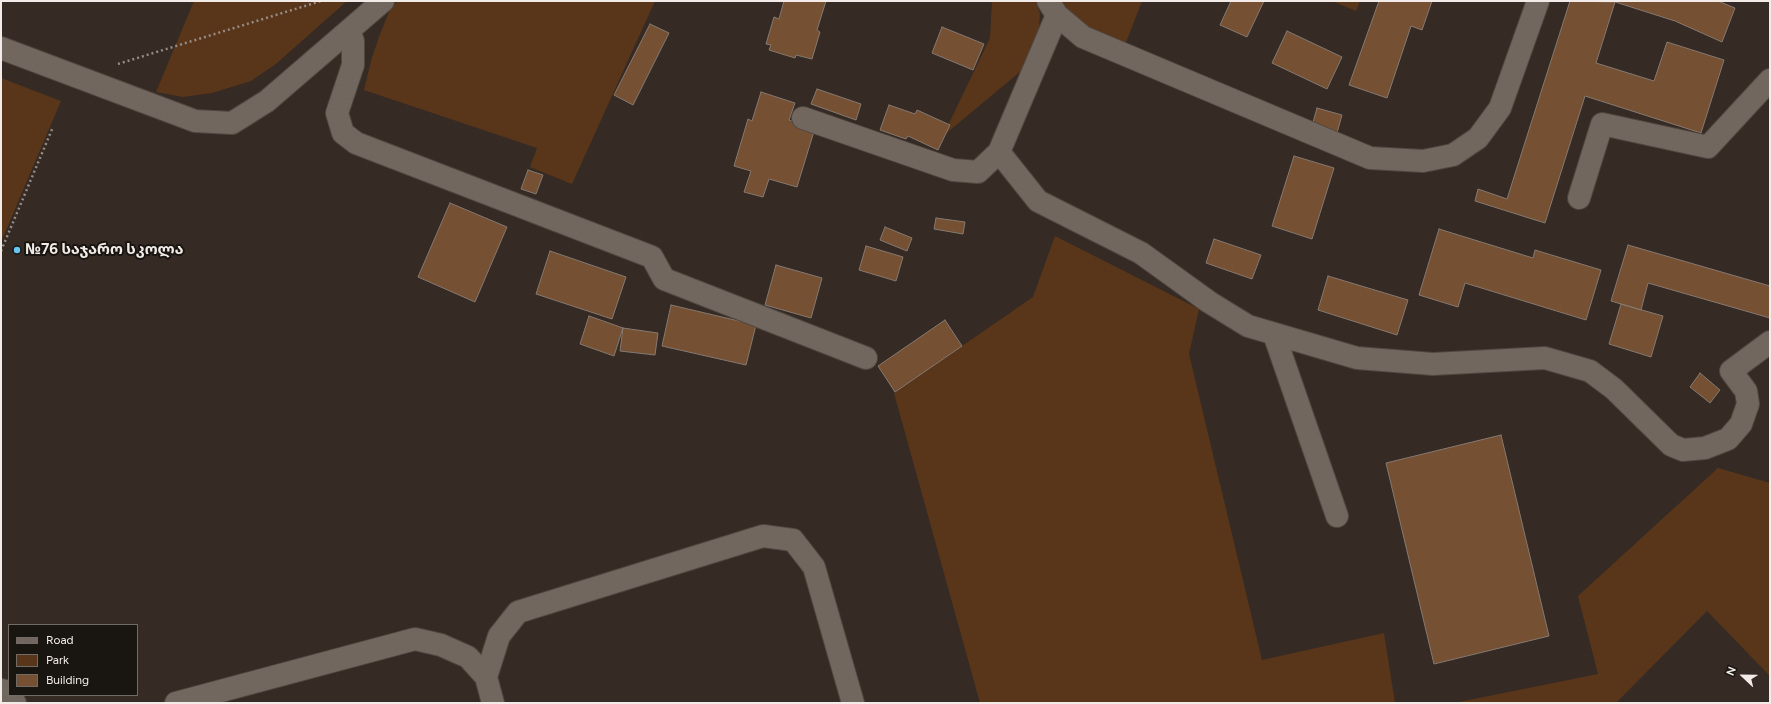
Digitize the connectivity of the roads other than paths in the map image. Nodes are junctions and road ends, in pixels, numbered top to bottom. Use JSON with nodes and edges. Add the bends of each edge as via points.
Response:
{"nodes":[{"id":1,"x":383,"y":1,"type":"edge"},
{"id":2,"x":1538,"y":1,"type":"edge"},
{"id":3,"x":1053,"y":8,"type":"edge"},
{"id":4,"x":348,"y":31,"type":"junction"},
{"id":5,"x":1,"y":48,"type":"edge"},
{"id":6,"x":1770,"y":80,"type":"edge"},
{"id":7,"x":803,"y":118,"type":"dead end"},
{"id":8,"x":999,"y":152,"type":"junction"},
{"id":9,"x":1579,"y":198,"type":"dead end"},
{"id":10,"x":1274,"y":334,"type":"junction"},
{"id":11,"x":1770,"y":342,"type":"edge"},
{"id":12,"x":866,"y":358,"type":"dead end"},
{"id":13,"x":1337,"y":516,"type":"dead end"},
{"id":14,"x":486,"y":677,"type":"junction"},
{"id":15,"x":176,"y":703,"type":"edge"},
{"id":16,"x":493,"y":703,"type":"edge"},
{"id":17,"x":853,"y":703,"type":"edge"}],
"edges":[{"from":1,"to":4,"type":"street"},
{"from":2,"to":3,"type":"street","via":[[1500,108],[1478,138],[1453,155],[1423,161],[1370,158],[1083,37]]},
{"from":3,"to":8,"type":"street"},
{"from":4,"to":5,"type":"street","via":[[267,101],[232,122],[195,121]]},
{"from":4,"to":12,"type":"street","via":[[354,41],[353,65],[337,113],[344,133],[356,143],[652,257],[664,279]]},
{"from":6,"to":9,"type":"street","via":[[1708,147],[1602,124]]},
{"from":7,"to":8,"type":"street","via":[[954,170],[978,172]]},
{"from":8,"to":10,"type":"street","via":[[1038,201],[1141,253],[1209,302],[1248,326]]},
{"from":10,"to":11,"type":"street","via":[[1357,358],[1433,364],[1545,358],[1590,371],[1614,389],[1671,445],[1684,450],[1705,448],[1728,439],[1740,424],[1748,404],[1746,391],[1731,371]]},
{"from":10,"to":13,"type":"street"},
{"from":14,"to":15,"type":"street","via":[[468,657],[441,645],[415,639]]},
{"from":14,"to":16,"type":"street"},
{"from":14,"to":17,"type":"street","via":[[499,636],[518,612],[763,536],[793,540],[814,567]]}]}
